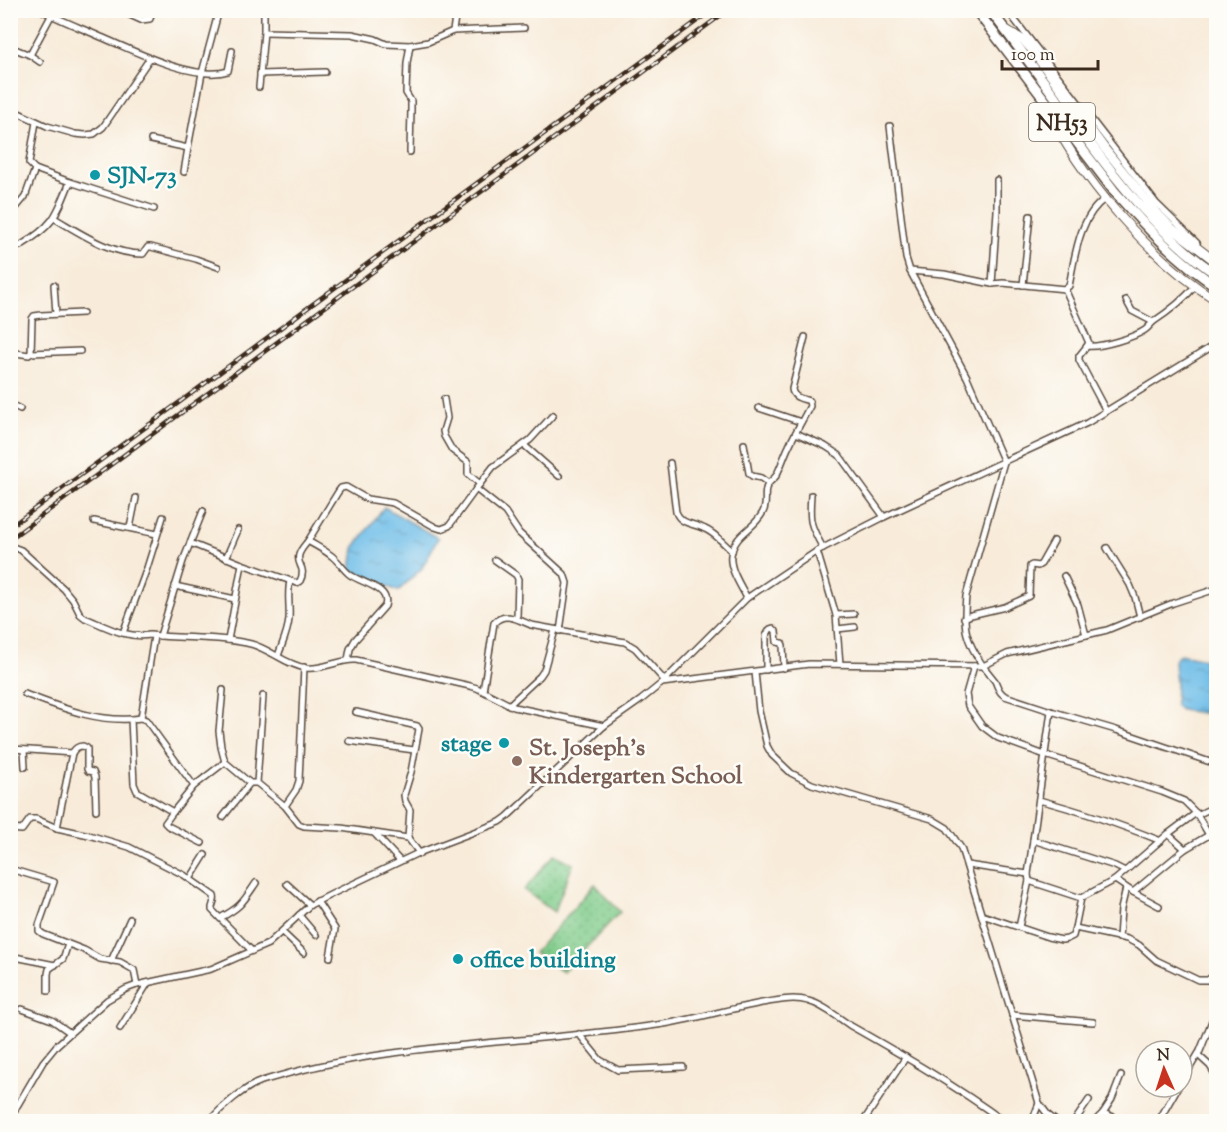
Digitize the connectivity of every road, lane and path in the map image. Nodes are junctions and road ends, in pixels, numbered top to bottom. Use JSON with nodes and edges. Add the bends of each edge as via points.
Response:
{"nodes":[{"id":1,"x":41,"y":10,"type":"edge"},
{"id":2,"x":119,"y":10,"type":"edge"},
{"id":3,"x":152,"y":10,"type":"edge"},
{"id":4,"x":219,"y":10,"type":"edge"},
{"id":5,"x":264,"y":10,"type":"edge"},
{"id":6,"x":456,"y":10,"type":"edge"},
{"id":7,"x":976,"y":10,"type":"edge"},
{"id":8,"x":990,"y":10,"type":"edge"},
{"id":9,"x":1007,"y":10,"type":"edge"},
{"id":10,"x":51,"y":16,"type":"junction"},
{"id":11,"x":524,"y":28,"type":"dead end"},
{"id":12,"x":1004,"y":28,"type":"junction"},
{"id":13,"x":453,"y":31,"type":"junction"},
{"id":14,"x":264,"y":32,"type":"junction"},
{"id":15,"x":410,"y":45,"type":"junction"},
{"id":16,"x":10,"y":47,"type":"edge"},
{"id":17,"x":232,"y":51,"type":"dead end"},
{"id":18,"x":30,"y":55,"type":"junction"},
{"id":19,"x":150,"y":58,"type":"junction"},
{"id":20,"x":40,"y":62,"type":"dead end"},
{"id":21,"x":325,"y":72,"type":"dead end"},
{"id":22,"x":202,"y":73,"type":"junction"},
{"id":23,"x":260,"y":74,"type":"junction"},
{"id":24,"x":258,"y":87,"type":"dead end"},
{"id":25,"x":1039,"y":92,"type":"junction"},
{"id":26,"x":10,"y":109,"type":"edge"},
{"id":27,"x":36,"y":122,"type":"junction"},
{"id":28,"x":890,"y":126,"type":"dead end"},
{"id":29,"x":151,"y":140,"type":"dead end"},
{"id":30,"x":188,"y":148,"type":"junction"},
{"id":31,"x":410,"y":152,"type":"dead end"},
{"id":32,"x":35,"y":169,"type":"junction"},
{"id":33,"x":184,"y":172,"type":"dead end"},
{"id":34,"x":997,"y":180,"type":"dead end"},
{"id":35,"x":70,"y":182,"type":"junction"},
{"id":36,"x":1106,"y":198,"type":"junction"},
{"id":37,"x":154,"y":208,"type":"dead end"},
{"id":38,"x":10,"y":215,"type":"edge"},
{"id":39,"x":1030,"y":216,"type":"dead end"},
{"id":40,"x":54,"y":218,"type":"junction"},
{"id":41,"x":1155,"y":228,"type":"junction"},
{"id":42,"x":20,"y":246,"type":"dead end"},
{"id":43,"x":1202,"y":252,"type":"junction"},
{"id":44,"x":1216,"y":262,"type":"edge"},
{"id":45,"x":218,"y":267,"type":"dead end"},
{"id":46,"x":910,"y":271,"type":"junction"},
{"id":47,"x":1216,"y":274,"type":"edge"},
{"id":48,"x":992,"y":284,"type":"junction"},
{"id":49,"x":54,"y":285,"type":"dead end"},
{"id":50,"x":1023,"y":285,"type":"junction"},
{"id":51,"x":1195,"y":286,"type":"junction"},
{"id":52,"x":1216,"y":286,"type":"edge"},
{"id":53,"x":1065,"y":289,"type":"junction"},
{"id":54,"x":1126,"y":300,"type":"dead end"},
{"id":55,"x":1216,"y":300,"type":"edge"},
{"id":56,"x":83,"y":313,"type":"dead end"},
{"id":57,"x":56,"y":314,"type":"junction"},
{"id":58,"x":1153,"y":322,"type":"junction"},
{"id":59,"x":805,"y":337,"type":"dead end"},
{"id":60,"x":1216,"y":344,"type":"edge"},
{"id":61,"x":1087,"y":346,"type":"junction"},
{"id":62,"x":80,"y":351,"type":"dead end"},
{"id":63,"x":10,"y":352,"type":"edge"},
{"id":64,"x":31,"y":353,"type":"junction"},
{"id":65,"x":444,"y":399,"type":"dead end"},
{"id":66,"x":10,"y":404,"type":"edge"},
{"id":67,"x":759,"y":408,"type":"dead end"},
{"id":68,"x":20,"y":409,"type":"dead end"},
{"id":69,"x":1106,"y":411,"type":"junction"},
{"id":70,"x":553,"y":415,"type":"dead end"},
{"id":71,"x":801,"y":422,"type":"junction"},
{"id":72,"x":796,"y":433,"type":"junction"},
{"id":73,"x":744,"y":444,"type":"dead end"},
{"id":74,"x":524,"y":445,"type":"junction"},
{"id":75,"x":1004,"y":462,"type":"junction"},
{"id":76,"x":670,"y":463,"type":"dead end"},
{"id":77,"x":559,"y":476,"type":"dead end"},
{"id":78,"x":768,"y":483,"type":"junction"},
{"id":79,"x":478,"y":487,"type":"junction"},
{"id":80,"x":811,"y":495,"type":"dead end"},
{"id":81,"x":136,"y":498,"type":"dead end"},
{"id":82,"x":203,"y":511,"type":"dead end"},
{"id":83,"x":163,"y":517,"type":"dead end"},
{"id":84,"x":884,"y":517,"type":"junction"},
{"id":85,"x":94,"y":521,"type":"dead end"},
{"id":86,"x":130,"y":528,"type":"junction"},
{"id":87,"x":238,"y":530,"type":"dead end"},
{"id":88,"x":157,"y":534,"type":"junction"},
{"id":89,"x":308,"y":541,"type":"junction"},
{"id":90,"x":1054,"y":541,"type":"dead end"},
{"id":91,"x":189,"y":543,"type":"junction"},
{"id":92,"x":10,"y":546,"type":"edge"},
{"id":93,"x":1107,"y":548,"type":"dead end"},
{"id":94,"x":820,"y":549,"type":"junction"},
{"id":95,"x":732,"y":551,"type":"junction"},
{"id":96,"x":226,"y":558,"type":"junction"},
{"id":97,"x":495,"y":560,"type":"dead end"},
{"id":98,"x":242,"y":564,"type":"junction"},
{"id":99,"x":1064,"y":576,"type":"dead end"},
{"id":100,"x":290,"y":581,"type":"junction"},
{"id":101,"x":175,"y":586,"type":"junction"},
{"id":102,"x":1216,"y":589,"type":"edge"},
{"id":103,"x":747,"y":598,"type":"junction"},
{"id":104,"x":235,"y":599,"type":"junction"},
{"id":105,"x":854,"y":614,"type":"dead end"},
{"id":106,"x":836,"y":615,"type":"junction"},
{"id":107,"x":1140,"y":617,"type":"junction"},
{"id":108,"x":517,"y":618,"type":"junction"},
{"id":109,"x":964,"y":618,"type":"junction"},
{"id":110,"x":855,"y":627,"type":"dead end"},
{"id":111,"x":837,"y":629,"type":"junction"},
{"id":112,"x":557,"y":630,"type":"junction"},
{"id":113,"x":123,"y":633,"type":"junction"},
{"id":114,"x":1086,"y":635,"type":"junction"},
{"id":115,"x":157,"y":636,"type":"junction"},
{"id":116,"x":228,"y":640,"type":"junction"},
{"id":117,"x":278,"y":656,"type":"junction"},
{"id":118,"x":348,"y":660,"type":"junction"},
{"id":119,"x":840,"y":664,"type":"junction"},
{"id":120,"x":974,"y":666,"type":"junction"},
{"id":121,"x":983,"y":666,"type":"junction"},
{"id":122,"x":303,"y":667,"type":"junction"},
{"id":123,"x":784,"y":668,"type":"junction"},
{"id":124,"x":766,"y":670,"type":"junction"},
{"id":125,"x":755,"y":672,"type":"junction"},
{"id":126,"x":664,"y":682,"type":"junction"},
{"id":127,"x":224,"y":690,"type":"dead end"},
{"id":128,"x":483,"y":691,"type":"junction"},
{"id":129,"x":25,"y":694,"type":"dead end"},
{"id":130,"x":263,"y":696,"type":"dead end"},
{"id":131,"x":509,"y":705,"type":"junction"},
{"id":132,"x":1051,"y":711,"type":"junction"},
{"id":133,"x":356,"y":712,"type":"dead end"},
{"id":134,"x":141,"y":718,"type":"junction"},
{"id":135,"x":131,"y":719,"type":"junction"},
{"id":136,"x":604,"y":726,"type":"junction"},
{"id":137,"x":349,"y":741,"type":"dead end"},
{"id":138,"x":10,"y":750,"type":"edge"},
{"id":139,"x":24,"y":750,"type":"junction"},
{"id":140,"x":414,"y":750,"type":"junction"},
{"id":141,"x":72,"y":753,"type":"junction"},
{"id":142,"x":1045,"y":754,"type":"junction"},
{"id":143,"x":225,"y":762,"type":"junction"},
{"id":144,"x":1216,"y":764,"type":"edge"},
{"id":145,"x":25,"y":767,"type":"dead end"},
{"id":146,"x":250,"y":783,"type":"junction"},
{"id":147,"x":257,"y":783,"type":"junction"},
{"id":148,"x":194,"y":786,"type":"junction"},
{"id":149,"x":10,"y":795,"type":"edge"},
{"id":150,"x":1039,"y":800,"type":"junction"},
{"id":151,"x":14,"y":804,"type":"dead end"},
{"id":152,"x":285,"y":806,"type":"junction"},
{"id":153,"x":1216,"y":806,"type":"edge"},
{"id":154,"x":96,"y":810,"type":"dead end"},
{"id":155,"x":173,"y":812,"type":"junction"},
{"id":156,"x":1197,"y":814,"type":"junction"},
{"id":157,"x":223,"y":817,"type":"dead end"},
{"id":158,"x":57,"y":828,"type":"junction"},
{"id":159,"x":10,"y":829,"type":"edge"},
{"id":160,"x":374,"y":833,"type":"junction"},
{"id":161,"x":1168,"y":834,"type":"junction"},
{"id":162,"x":1209,"y":834,"type":"junction"},
{"id":163,"x":1216,"y":835,"type":"edge"},
{"id":164,"x":408,"y":838,"type":"junction"},
{"id":165,"x":1034,"y":840,"type":"junction"},
{"id":166,"x":1161,"y":841,"type":"junction"},
{"id":167,"x":202,"y":843,"type":"dead end"},
{"id":168,"x":1185,"y":849,"type":"junction"},
{"id":169,"x":420,"y":854,"type":"junction"},
{"id":170,"x":205,"y":855,"type":"dead end"},
{"id":171,"x":400,"y":861,"type":"junction"},
{"id":172,"x":967,"y":865,"type":"junction"},
{"id":173,"x":10,"y":869,"type":"edge"},
{"id":174,"x":1125,"y":871,"type":"junction"},
{"id":175,"x":1028,"y":874,"type":"junction"},
{"id":176,"x":190,"y":879,"type":"junction"},
{"id":177,"x":1115,"y":880,"type":"junction"},
{"id":178,"x":1029,"y":881,"type":"junction"},
{"id":179,"x":256,"y":883,"type":"dead end"},
{"id":180,"x":286,"y":884,"type":"dead end"},
{"id":181,"x":1126,"y":888,"type":"junction"},
{"id":182,"x":1133,"y":892,"type":"junction"},
{"id":183,"x":1081,"y":898,"type":"junction"},
{"id":184,"x":317,"y":901,"type":"junction"},
{"id":185,"x":310,"y":905,"type":"junction"},
{"id":186,"x":1159,"y":906,"type":"dead end"},
{"id":187,"x":299,"y":915,"type":"junction"},
{"id":188,"x":982,"y":915,"type":"junction"},
{"id":189,"x":220,"y":918,"type":"junction"},
{"id":190,"x":130,"y":919,"type":"dead end"},
{"id":191,"x":1019,"y":927,"type":"junction"},
{"id":192,"x":1076,"y":928,"type":"junction"},
{"id":193,"x":282,"y":932,"type":"junction"},
{"id":194,"x":316,"y":935,"type":"dead end"},
{"id":195,"x":1119,"y":938,"type":"junction"},
{"id":196,"x":68,"y":944,"type":"junction"},
{"id":197,"x":252,"y":951,"type":"junction"},
{"id":198,"x":304,"y":953,"type":"dead end"},
{"id":199,"x":10,"y":956,"type":"edge"},
{"id":200,"x":330,"y":957,"type":"dead end"},
{"id":201,"x":111,"y":962,"type":"junction"},
{"id":202,"x":55,"y":965,"type":"junction"},
{"id":203,"x":1216,"y":973,"type":"edge"},
{"id":204,"x":148,"y":984,"type":"junction"},
{"id":205,"x":137,"y":985,"type":"junction"},
{"id":206,"x":48,"y":991,"type":"dead end"},
{"id":207,"x":22,"y":1009,"type":"dead end"},
{"id":208,"x":1216,"y":1011,"type":"edge"},
{"id":209,"x":1012,"y":1015,"type":"junction"},
{"id":210,"x":1093,"y":1022,"type":"dead end"},
{"id":211,"x":120,"y":1028,"type":"dead end"},
{"id":212,"x":69,"y":1032,"type":"junction"},
{"id":213,"x":579,"y":1034,"type":"junction"},
{"id":214,"x":1198,"y":1056,"type":"junction"},
{"id":215,"x":906,"y":1057,"type":"junction"},
{"id":216,"x":1194,"y":1062,"type":"edge"},
{"id":217,"x":683,"y":1067,"type":"dead end"},
{"id":218,"x":1121,"y":1076,"type":"dead end"},
{"id":219,"x":1216,"y":1076,"type":"edge"},
{"id":220,"x":1171,"y":1099,"type":"edge"},
{"id":221,"x":1089,"y":1100,"type":"dead end"},
{"id":222,"x":1039,"y":1103,"type":"junction"},
{"id":223,"x":1103,"y":1113,"type":"junction"},
{"id":224,"x":10,"y":1118,"type":"edge"},
{"id":225,"x":208,"y":1122,"type":"edge"},
{"id":226,"x":863,"y":1122,"type":"edge"},
{"id":227,"x":1005,"y":1122,"type":"edge"},
{"id":228,"x":1032,"y":1122,"type":"edge"},
{"id":229,"x":1057,"y":1122,"type":"edge"},
{"id":230,"x":1074,"y":1122,"type":"edge"},
{"id":231,"x":1094,"y":1122,"type":"edge"},
{"id":232,"x":1127,"y":1122,"type":"edge"},
{"id":233,"x":1158,"y":1122,"type":"edge"}],
"edges":[{"from":1,"to":10,"type":"street"},
{"from":2,"to":3,"type":"street","via":[[141,20],[150,19]]},
{"from":4,"to":22,"type":"street"},
{"from":5,"to":14,"type":"street"},
{"from":6,"to":13,"type":"street"},
{"from":7,"to":25,"type":"highway","number":"NH53"},
{"from":8,"to":12,"type":"highway","number":"NH53"},
{"from":9,"to":43,"type":"street","via":[[1156,203]]},
{"from":10,"to":18,"type":"street"},
{"from":10,"to":19,"type":"street"},
{"from":11,"to":13,"type":"street"},
{"from":12,"to":41,"type":"highway","number":"NH53"},
{"from":12,"to":43,"type":"main road","via":[[1031,49],[1155,211]]},
{"from":13,"to":15,"type":"street"},
{"from":14,"to":15,"type":"street","via":[[352,34],[387,44]]},
{"from":14,"to":23,"type":"street"},
{"from":15,"to":31,"type":"street","via":[[406,93],[411,101]]},
{"from":16,"to":18,"type":"street"},
{"from":17,"to":22,"type":"street","via":[[228,71]]},
{"from":18,"to":20,"type":"street"},
{"from":19,"to":22,"type":"street"},
{"from":19,"to":27,"type":"street","via":[[103,127],[94,134],[75,134]]},
{"from":21,"to":23,"type":"street"},
{"from":22,"to":30,"type":"street"},
{"from":23,"to":24,"type":"street"},
{"from":25,"to":36,"type":"main road","via":[[1069,149]]},
{"from":25,"to":41,"type":"highway","number":"NH53","via":[[1115,192]]},
{"from":26,"to":27,"type":"street"},
{"from":27,"to":32,"type":"street","via":[[29,163]]},
{"from":28,"to":46,"type":"street"},
{"from":29,"to":30,"type":"street"},
{"from":30,"to":33,"type":"street"},
{"from":32,"to":35,"type":"street"},
{"from":32,"to":38,"type":"street","via":[[25,196]]},
{"from":34,"to":48,"type":"street"},
{"from":35,"to":37,"type":"street"},
{"from":35,"to":40,"type":"street"},
{"from":36,"to":51,"type":"main road","via":[[1147,244]]},
{"from":36,"to":53,"type":"street","via":[[1085,222]]},
{"from":39,"to":50,"type":"street"},
{"from":40,"to":42,"type":"street"},
{"from":40,"to":45,"type":"street","via":[[115,250],[140,254],[150,247]]},
{"from":41,"to":47,"type":"highway","number":"NH53"},
{"from":41,"to":52,"type":"highway","number":"NH53","via":[[1182,260]]},
{"from":43,"to":44,"type":"main road"},
{"from":46,"to":48,"type":"street"},
{"from":46,"to":75,"type":"street","via":[[967,377]]},
{"from":48,"to":50,"type":"street"},
{"from":49,"to":57,"type":"street"},
{"from":50,"to":53,"type":"street"},
{"from":51,"to":55,"type":"main road"},
{"from":51,"to":58,"type":"street"},
{"from":53,"to":61,"type":"street"},
{"from":54,"to":58,"type":"street","via":[[1132,310]]},
{"from":56,"to":57,"type":"street"},
{"from":57,"to":64,"type":"street","via":[[32,319]]},
{"from":58,"to":61,"type":"street","via":[[1134,335],[1097,347]]},
{"from":59,"to":71,"type":"street","via":[[792,389],[794,396],[810,402]]},
{"from":60,"to":69,"type":"street"},
{"from":61,"to":69,"type":"street","via":[[1079,360]]},
{"from":62,"to":64,"type":"street"},
{"from":63,"to":64,"type":"street"},
{"from":65,"to":79,"type":"street","via":[[444,436],[452,450],[468,462],[468,474]]},
{"from":66,"to":68,"type":"street"},
{"from":67,"to":71,"type":"street"},
{"from":69,"to":75,"type":"street"},
{"from":70,"to":74,"type":"street"},
{"from":71,"to":72,"type":"street"},
{"from":72,"to":78,"type":"street","via":[[775,477]]},
{"from":72,"to":84,"type":"street","via":[[839,455]]},
{"from":73,"to":78,"type":"street","via":[[748,473]]},
{"from":74,"to":77,"type":"street"},
{"from":74,"to":79,"type":"street","via":[[498,463]]},
{"from":75,"to":84,"type":"street"},
{"from":75,"to":109,"type":"street","via":[[966,596]]},
{"from":76,"to":95,"type":"street","via":[[678,517],[710,531]]},
{"from":78,"to":95,"type":"street","via":[[764,510],[757,522],[736,540]]},
{"from":79,"to":89,"type":"street","via":[[449,526],[441,529],[393,503],[367,499],[344,487]]},
{"from":79,"to":112,"type":"street","via":[[505,512],[519,533],[564,574],[567,583]]},
{"from":80,"to":94,"type":"street","via":[[811,528]]},
{"from":81,"to":86,"type":"street"},
{"from":82,"to":91,"type":"street"},
{"from":83,"to":88,"type":"street"},
{"from":84,"to":94,"type":"street"},
{"from":85,"to":86,"type":"street"},
{"from":86,"to":88,"type":"street"},
{"from":87,"to":96,"type":"street"},
{"from":88,"to":113,"type":"street"},
{"from":89,"to":100,"type":"street","via":[[298,556],[303,575],[297,583]]},
{"from":89,"to":118,"type":"street","via":[[352,576],[375,587],[387,600],[353,644]]},
{"from":90,"to":109,"type":"street","via":[[1041,564],[1030,566],[1029,596]]},
{"from":91,"to":96,"type":"street"},
{"from":91,"to":101,"type":"street"},
{"from":92,"to":113,"type":"street","via":[[21,550],[64,589],[85,618]]},
{"from":93,"to":107,"type":"street","via":[[1130,585]]},
{"from":94,"to":103,"type":"street"},
{"from":94,"to":106,"type":"street"},
{"from":95,"to":103,"type":"street","via":[[732,566]]},
{"from":96,"to":98,"type":"street"},
{"from":97,"to":108,"type":"street","via":[[518,579]]},
{"from":98,"to":100,"type":"street"},
{"from":98,"to":104,"type":"street"},
{"from":99,"to":114,"type":"street"},
{"from":100,"to":117,"type":"street","via":[[288,627]]},
{"from":101,"to":104,"type":"street"},
{"from":101,"to":115,"type":"street"},
{"from":102,"to":107,"type":"street"},
{"from":103,"to":126,"type":"street"},
{"from":104,"to":116,"type":"street"},
{"from":105,"to":106,"type":"street"},
{"from":106,"to":111,"type":"street"},
{"from":107,"to":114,"type":"street"},
{"from":108,"to":112,"type":"street"},
{"from":108,"to":128,"type":"street","via":[[494,623]]},
{"from":109,"to":121,"type":"street","via":[[967,639]]},
{"from":110,"to":111,"type":"street"},
{"from":111,"to":119,"type":"street"},
{"from":112,"to":126,"type":"street","via":[[631,645]]},
{"from":112,"to":131,"type":"street","via":[[544,670]]},
{"from":113,"to":115,"type":"street"},
{"from":114,"to":121,"type":"street","via":[[1007,654]]},
{"from":115,"to":116,"type":"street"},
{"from":115,"to":134,"type":"street"},
{"from":116,"to":117,"type":"street","via":[[254,645]]},
{"from":117,"to":122,"type":"street"},
{"from":118,"to":122,"type":"street"},
{"from":118,"to":128,"type":"street"},
{"from":119,"to":120,"type":"street"},
{"from":119,"to":123,"type":"street"},
{"from":120,"to":121,"type":"street"},
{"from":120,"to":142,"type":"street","via":[[966,694],[968,706],[982,726],[998,738]]},
{"from":121,"to":132,"type":"street","via":[[1001,694]]},
{"from":122,"to":152,"type":"street","via":[[299,781]]},
{"from":123,"to":124,"type":"street"},
{"from":123,"to":124,"type":"street","via":[[783,644],[777,642],[776,629],[771,629],[766,636]]},
{"from":124,"to":125,"type":"street"},
{"from":125,"to":126,"type":"street"},
{"from":125,"to":172,"type":"street","via":[[763,736],[772,755],[791,773],[812,784],[932,819],[946,828],[961,848]]},
{"from":126,"to":136,"type":"street"},
{"from":127,"to":143,"type":"street","via":[[219,731]]},
{"from":128,"to":131,"type":"street"},
{"from":129,"to":135,"type":"street","via":[[74,713]]},
{"from":130,"to":147,"type":"street"},
{"from":131,"to":136,"type":"street"},
{"from":132,"to":142,"type":"street"},
{"from":132,"to":144,"type":"street"},
{"from":133,"to":140,"type":"street","via":[[417,726],[420,731]]},
{"from":134,"to":135,"type":"street"},
{"from":134,"to":148,"type":"street"},
{"from":135,"to":155,"type":"street","via":[[137,791]]},
{"from":136,"to":169,"type":"street","via":[[500,822]]},
{"from":137,"to":140,"type":"street"},
{"from":138,"to":139,"type":"street"},
{"from":139,"to":141,"type":"street"},
{"from":139,"to":145,"type":"street"},
{"from":140,"to":164,"type":"street","via":[[404,795],[410,810]]},
{"from":141,"to":154,"type":"street","via":[[76,747],[87,748],[87,769],[95,777]]},
{"from":141,"to":158,"type":"street"},
{"from":142,"to":150,"type":"street"},
{"from":142,"to":156,"type":"street","via":[[1162,792],[1184,801]]},
{"from":143,"to":146,"type":"street"},
{"from":143,"to":148,"type":"street"},
{"from":146,"to":147,"type":"street"},
{"from":146,"to":157,"type":"street"},
{"from":147,"to":152,"type":"street"},
{"from":148,"to":155,"type":"street"},
{"from":149,"to":151,"type":"street"},
{"from":150,"to":165,"type":"street"},
{"from":150,"to":166,"type":"street"},
{"from":152,"to":160,"type":"street","via":[[304,826]]},
{"from":153,"to":156,"type":"street"},
{"from":155,"to":167,"type":"street","via":[[165,823]]},
{"from":156,"to":161,"type":"street"},
{"from":156,"to":162,"type":"street"},
{"from":158,"to":159,"type":"street","via":[[32,819],[22,830]]},
{"from":158,"to":176,"type":"street","via":[[129,848]]},
{"from":160,"to":164,"type":"street"},
{"from":160,"to":171,"type":"street"},
{"from":161,"to":166,"type":"street"},
{"from":161,"to":168,"type":"street"},
{"from":162,"to":163,"type":"street"},
{"from":162,"to":168,"type":"street"},
{"from":164,"to":169,"type":"street"},
{"from":165,"to":174,"type":"street"},
{"from":165,"to":175,"type":"street"},
{"from":166,"to":174,"type":"street"},
{"from":168,"to":182,"type":"street"},
{"from":169,"to":171,"type":"street"},
{"from":170,"to":176,"type":"street"},
{"from":171,"to":184,"type":"street"},
{"from":172,"to":175,"type":"street"},
{"from":172,"to":188,"type":"street"},
{"from":173,"to":196,"type":"street","via":[[54,882],[39,930]]},
{"from":174,"to":177,"type":"street"},
{"from":175,"to":178,"type":"street"},
{"from":176,"to":189,"type":"street","via":[[214,896],[212,910]]},
{"from":177,"to":181,"type":"street"},
{"from":177,"to":183,"type":"street"},
{"from":178,"to":183,"type":"street"},
{"from":178,"to":191,"type":"street"},
{"from":179,"to":189,"type":"street","via":[[242,904]]},
{"from":180,"to":185,"type":"street"},
{"from":181,"to":182,"type":"street"},
{"from":181,"to":195,"type":"street"},
{"from":182,"to":186,"type":"street"},
{"from":183,"to":192,"type":"street"},
{"from":184,"to":185,"type":"street"},
{"from":184,"to":200,"type":"street","via":[[335,929]]},
{"from":185,"to":187,"type":"street"},
{"from":187,"to":193,"type":"street"},
{"from":187,"to":194,"type":"street"},
{"from":188,"to":191,"type":"street"},
{"from":188,"to":209,"type":"street"},
{"from":189,"to":197,"type":"street"},
{"from":190,"to":201,"type":"street"},
{"from":191,"to":192,"type":"street","via":[[1062,940],[1073,936]]},
{"from":192,"to":195,"type":"street"},
{"from":193,"to":197,"type":"street"},
{"from":193,"to":198,"type":"street"},
{"from":195,"to":203,"type":"street","via":[[1139,945],[1156,960],[1198,980],[1208,980]]},
{"from":196,"to":201,"type":"street"},
{"from":196,"to":202,"type":"street","via":[[63,959]]},
{"from":197,"to":204,"type":"street","via":[[211,969]]},
{"from":199,"to":202,"type":"street"},
{"from":201,"to":205,"type":"street","via":[[134,970]]},
{"from":202,"to":206,"type":"street","via":[[48,974]]},
{"from":204,"to":205,"type":"street"},
{"from":204,"to":211,"type":"street"},
{"from":205,"to":212,"type":"street","via":[[107,1000]]},
{"from":207,"to":212,"type":"street","via":[[52,1020]]},
{"from":208,"to":214,"type":"street"},
{"from":209,"to":210,"type":"street"},
{"from":209,"to":222,"type":"street"},
{"from":212,"to":224,"type":"street","via":[[43,1062]]},
{"from":213,"to":215,"type":"street","via":[[658,1025],[741,1006],[797,999],[824,1008]]},
{"from":213,"to":217,"type":"street","via":[[600,1060],[618,1070]]},
{"from":213,"to":225,"type":"street","via":[[379,1054],[303,1069],[258,1082],[225,1104]]},
{"from":214,"to":216,"type":"street"},
{"from":214,"to":219,"type":"street"},
{"from":215,"to":226,"type":"street"},
{"from":215,"to":227,"type":"street"},
{"from":218,"to":223,"type":"street"},
{"from":220,"to":233,"type":"street"},
{"from":221,"to":230,"type":"street"},
{"from":222,"to":228,"type":"street"},
{"from":222,"to":229,"type":"street"},
{"from":223,"to":231,"type":"street"},
{"from":223,"to":232,"type":"street"}]}
